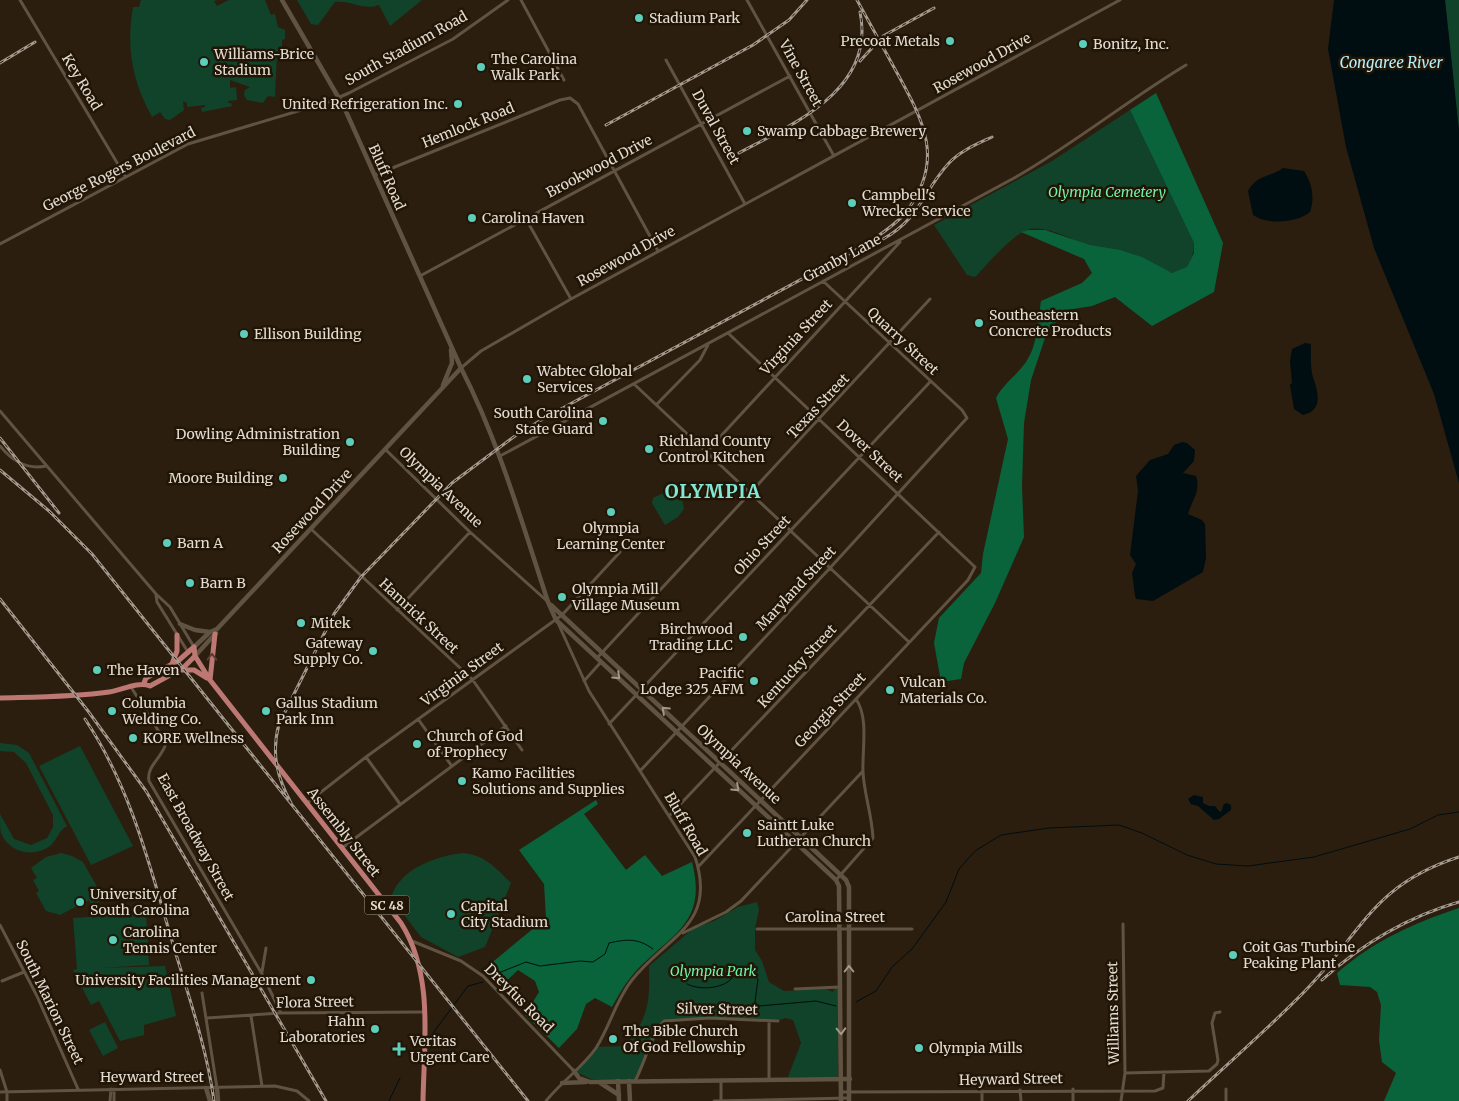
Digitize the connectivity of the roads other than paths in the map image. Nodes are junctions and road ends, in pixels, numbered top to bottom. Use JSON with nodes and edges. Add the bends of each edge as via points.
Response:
{"nodes":[{"id":1,"x":20,"y":0,"type":"edge"},
{"id":2,"x":282,"y":0,"type":"edge"},
{"id":3,"x":508,"y":0,"type":"edge"},
{"id":4,"x":521,"y":0,"type":"edge"},
{"id":5,"x":748,"y":0,"type":"edge"},
{"id":6,"x":1120,"y":0,"type":"edge"},
{"id":7,"x":666,"y":60,"type":"dead end"},
{"id":8,"x":1186,"y":64,"type":"dead end"},
{"id":9,"x":790,"y":76,"type":"junction"},
{"id":10,"x":564,"y":80,"type":"dead end"},
{"id":11,"x":339,"y":97,"type":"junction"},
{"id":12,"x":701,"y":124,"type":"junction"},
{"id":13,"x":834,"y":156,"type":"junction"},
{"id":14,"x":614,"y":171,"type":"junction"},
{"id":15,"x":375,"y":175,"type":"junction"},
{"id":16,"x":125,"y":176,"type":"junction"},
{"id":17,"x":745,"y":204,"type":"junction"},
{"id":18,"x":526,"y":219,"type":"junction"},
{"id":19,"x":902,"y":240,"type":"junction"},
{"id":20,"x":0,"y":244,"type":"edge"},
{"id":21,"x":658,"y":251,"type":"junction"},
{"id":22,"x":420,"y":276,"type":"junction"},
{"id":23,"x":823,"y":281,"type":"junction"},
{"id":24,"x":570,"y":299,"type":"junction"},
{"id":25,"x":930,"y":299,"type":"dead end"},
{"id":26,"x":844,"y":301,"type":"junction"},
{"id":27,"x":728,"y":332,"type":"junction"},
{"id":28,"x":708,"y":343,"type":"junction"},
{"id":29,"x":890,"y":343,"type":"junction"},
{"id":30,"x":451,"y":344,"type":"junction"},
{"id":31,"x":461,"y":368,"type":"junction"},
{"id":32,"x":774,"y":377,"type":"junction"},
{"id":33,"x":930,"y":382,"type":"junction"},
{"id":34,"x":634,"y":384,"type":"junction"},
{"id":35,"x":442,"y":388,"type":"junction"},
{"id":36,"x":657,"y":404,"type":"junction"},
{"id":37,"x":0,"y":411,"type":"edge"},
{"id":38,"x":967,"y":418,"type":"joint"},
{"id":39,"x":820,"y":420,"type":"junction"},
{"id":40,"x":0,"y":446,"type":"edge"},
{"id":41,"x":385,"y":449,"type":"junction"},
{"id":42,"x":707,"y":451,"type":"junction"},
{"id":43,"x":500,"y":456,"type":"junction"},
{"id":44,"x":860,"y":456,"type":"junction"},
{"id":45,"x":46,"y":466,"type":"junction"},
{"id":46,"x":752,"y":493,"type":"junction"},
{"id":47,"x":899,"y":493,"type":"junction"},
{"id":48,"x":311,"y":529,"type":"junction"},
{"id":49,"x":791,"y":531,"type":"junction"},
{"id":50,"x":470,"y":532,"type":"junction"},
{"id":51,"x":939,"y":532,"type":"junction"},
{"id":52,"x":620,"y":552,"type":"dead end"},
{"id":53,"x":974,"y":567,"type":"joint"},
{"id":54,"x":830,"y":568,"type":"junction"},
{"id":55,"x":156,"y":594,"type":"junction"},
{"id":56,"x":548,"y":602,"type":"junction"},
{"id":57,"x":870,"y":605,"type":"junction"},
{"id":58,"x":397,"y":610,"type":"junction"},
{"id":59,"x":562,"y":615,"type":"junction"},
{"id":60,"x":556,"y":620,"type":"junction"},
{"id":61,"x":180,"y":624,"type":"junction"},
{"id":62,"x":214,"y":632,"type":"junction"},
{"id":63,"x":177,"y":635,"type":"junction"},
{"id":64,"x":573,"y":636,"type":"junction"},
{"id":65,"x":566,"y":641,"type":"junction"},
{"id":66,"x":909,"y":642,"type":"junction"},
{"id":67,"x":194,"y":647,"type":"junction"},
{"id":68,"x":188,"y":652,"type":"junction"},
{"id":69,"x":602,"y":652,"type":"junction"},
{"id":70,"x":195,"y":656,"type":"junction"},
{"id":71,"x":597,"y":658,"type":"junction"},
{"id":72,"x":601,"y":662,"type":"junction"},
{"id":73,"x":172,"y":664,"type":"junction"},
{"id":74,"x":178,"y":670,"type":"junction"},
{"id":75,"x":472,"y":679,"type":"junction"},
{"id":76,"x":210,"y":680,"type":"junction"},
{"id":77,"x":584,"y":681,"type":"junction"},
{"id":78,"x":144,"y":683,"type":"junction"},
{"id":79,"x":130,"y":687,"type":"junction"},
{"id":80,"x":642,"y":689,"type":"junction"},
{"id":81,"x":636,"y":695,"type":"junction"},
{"id":82,"x":0,"y":698,"type":"edge"},
{"id":83,"x":856,"y":698,"type":"junction"},
{"id":84,"x":418,"y":719,"type":"junction"},
{"id":85,"x":609,"y":724,"type":"junction"},
{"id":86,"x":682,"y":725,"type":"junction"},
{"id":87,"x":506,"y":726,"type":"junction"},
{"id":88,"x":676,"y":731,"type":"junction"},
{"id":89,"x":522,"y":750,"type":"dead end"},
{"id":90,"x":366,"y":757,"type":"junction"},
{"id":91,"x":721,"y":763,"type":"junction"},
{"id":92,"x":451,"y":765,"type":"junction"},
{"id":93,"x":715,"y":769,"type":"junction"},
{"id":94,"x":640,"y":771,"type":"junction"},
{"id":95,"x":863,"y":771,"type":"junction"},
{"id":96,"x":762,"y":801,"type":"junction"},
{"id":97,"x":307,"y":804,"type":"junction"},
{"id":98,"x":400,"y":804,"type":"junction"},
{"id":99,"x":756,"y":806,"type":"junction"},
{"id":100,"x":670,"y":815,"type":"junction"},
{"id":101,"x":801,"y":838,"type":"junction"},
{"id":102,"x":795,"y":844,"type":"junction"},
{"id":103,"x":342,"y":848,"type":"junction"},
{"id":104,"x":698,"y":867,"type":"junction"},
{"id":105,"x":840,"y":875,"type":"junction"},
{"id":106,"x":836,"y":880,"type":"junction"},
{"id":107,"x":1123,"y":924,"type":"dead end"},
{"id":108,"x":0,"y":925,"type":"edge"},
{"id":109,"x":840,"y":928,"type":"junction"},
{"id":110,"x":849,"y":928,"type":"junction"},
{"id":111,"x":912,"y":928,"type":"dead end"},
{"id":112,"x":757,"y":929,"type":"dead end"},
{"id":113,"x":680,"y":935,"type":"junction"},
{"id":114,"x":412,"y":941,"type":"junction"},
{"id":115,"x":266,"y":948,"type":"dead end"},
{"id":116,"x":24,"y":972,"type":"junction"},
{"id":117,"x":262,"y":974,"type":"junction"},
{"id":118,"x":2,"y":981,"type":"dead end"},
{"id":119,"x":840,"y":987,"type":"junction"},
{"id":120,"x":795,"y":989,"type":"dead end"},
{"id":121,"x":202,"y":993,"type":"dead end"},
{"id":122,"x":424,"y":1012,"type":"junction"},
{"id":123,"x":1220,"y":1012,"type":"dead end"},
{"id":124,"x":281,"y":1013,"type":"junction"},
{"id":125,"x":251,"y":1016,"type":"junction"},
{"id":126,"x":206,"y":1018,"type":"junction"},
{"id":127,"x":769,"y":1021,"type":"junction"},
{"id":128,"x":778,"y":1021,"type":"dead end"},
{"id":129,"x":0,"y":1070,"type":"edge"},
{"id":130,"x":574,"y":1071,"type":"junction"},
{"id":131,"x":1164,"y":1072,"type":"junction"},
{"id":132,"x":1125,"y":1074,"type":"junction"},
{"id":133,"x":842,"y":1079,"type":"junction"},
{"id":134,"x":850,"y":1079,"type":"junction"},
{"id":135,"x":769,"y":1080,"type":"junction"},
{"id":136,"x":597,"y":1081,"type":"junction"},
{"id":137,"x":618,"y":1081,"type":"junction"},
{"id":138,"x":632,"y":1081,"type":"junction"},
{"id":139,"x":721,"y":1081,"type":"junction"},
{"id":140,"x":590,"y":1082,"type":"junction"},
{"id":141,"x":562,"y":1083,"type":"junction"},
{"id":142,"x":262,"y":1086,"type":"junction"},
{"id":143,"x":206,"y":1088,"type":"junction"},
{"id":144,"x":217,"y":1088,"type":"junction"},
{"id":145,"x":78,"y":1089,"type":"junction"},
{"id":146,"x":113,"y":1089,"type":"junction"},
{"id":147,"x":1226,"y":1089,"type":"dead end"},
{"id":148,"x":1020,"y":1090,"type":"junction"},
{"id":149,"x":1073,"y":1090,"type":"junction"},
{"id":150,"x":982,"y":1091,"type":"junction"},
{"id":151,"x":1124,"y":1091,"type":"junction"},
{"id":152,"x":0,"y":1092,"type":"edge"},
{"id":153,"x":7,"y":1092,"type":"junction"},
{"id":154,"x":842,"y":1092,"type":"junction"},
{"id":155,"x":850,"y":1092,"type":"junction"},
{"id":156,"x":619,"y":1095,"type":"junction"},
{"id":157,"x":842,"y":1099,"type":"edge"},
{"id":158,"x":849,"y":1099,"type":"edge"},
{"id":159,"x":547,"y":1100,"type":"edge"},
{"id":160,"x":7,"y":1101,"type":"edge"},
{"id":161,"x":112,"y":1101,"type":"edge"},
{"id":162,"x":210,"y":1101,"type":"edge"},
{"id":163,"x":218,"y":1101,"type":"edge"},
{"id":164,"x":309,"y":1101,"type":"edge"},
{"id":165,"x":423,"y":1101,"type":"edge"},
{"id":166,"x":619,"y":1101,"type":"edge"},
{"id":167,"x":630,"y":1101,"type":"edge"},
{"id":168,"x":714,"y":1101,"type":"edge"},
{"id":169,"x":722,"y":1101,"type":"edge"},
{"id":170,"x":982,"y":1101,"type":"edge"},
{"id":171,"x":1021,"y":1101,"type":"edge"},
{"id":172,"x":1073,"y":1101,"type":"edge"},
{"id":173,"x":1121,"y":1101,"type":"edge"},
{"id":174,"x":1226,"y":1101,"type":"edge"}],
"edges":[{"from":1,"to":16,"type":"street","name":"Key Road"},
{"from":2,"to":11,"type":"main road","name":"Bluff Road"},
{"from":3,"to":11,"type":"street","name":"South Stadium Road","via":[[453,39]]},
{"from":4,"to":10,"type":"street"},
{"from":5,"to":9,"type":"street","name":"Vine Street"},
{"from":6,"to":13,"type":"street","name":"Rosewood Drive"},
{"from":7,"to":12,"type":"street","name":"Duval Street"},
{"from":8,"to":19,"type":"street","name":"Granby Lane","via":[[1059,151]]},
{"from":9,"to":12,"type":"street","name":"Brookwood Drive"},
{"from":9,"to":13,"type":"street","name":"Vine Street"},
{"from":11,"to":15,"type":"main road","name":"Bluff Road"},
{"from":11,"to":16,"type":"street","name":"George Rogers Boulevard","via":[[201,138]]},
{"from":12,"to":14,"type":"street","name":"Brookwood Drive"},
{"from":12,"to":17,"type":"street","name":"Duval Street"},
{"from":13,"to":17,"type":"street","name":"Rosewood Drive"},
{"from":14,"to":15,"type":"street","name":"Hemlock Road","via":[[578,104],[570,98]]},
{"from":14,"to":18,"type":"street","name":"Brookwood Drive"},
{"from":14,"to":21,"type":"street"},
{"from":15,"to":22,"type":"main road","name":"Bluff Road"},
{"from":16,"to":20,"type":"street","name":"George Rogers Boulevard"},
{"from":17,"to":21,"type":"street","name":"Rosewood Drive"},
{"from":18,"to":22,"type":"street","name":"Brookwood Drive"},
{"from":18,"to":24,"type":"street"},
{"from":19,"to":23,"type":"street","name":"Granby Lane"},
{"from":19,"to":26,"type":"street","name":"Virginia Street"},
{"from":21,"to":24,"type":"street","name":"Rosewood Drive"},
{"from":22,"to":30,"type":"main road","name":"Bluff Road"},
{"from":23,"to":26,"type":"street","name":"Quarry Street"},
{"from":23,"to":27,"type":"street","name":"Granby Lane"},
{"from":24,"to":31,"type":"street","name":"Rosewood Drive","via":[[482,351]]},
{"from":25,"to":29,"type":"street","name":"Texas Street"},
{"from":26,"to":29,"type":"street","name":"Quarry Street"},
{"from":26,"to":32,"type":"street","name":"Virginia Street"},
{"from":27,"to":28,"type":"street","name":"Granby Lane"},
{"from":27,"to":32,"type":"street","name":"Dover Street"},
{"from":28,"to":34,"type":"street","name":"Granby Lane"},
{"from":28,"to":36,"type":"street","via":[[700,360]]},
{"from":29,"to":33,"type":"street","name":"Quarry Street"},
{"from":29,"to":39,"type":"street","name":"Texas Street"},
{"from":30,"to":31,"type":"main road","name":"Bluff Road"},
{"from":30,"to":35,"type":"main road","via":[[452,363]]},
{"from":31,"to":35,"type":"main road","name":"Rosewood Drive"},
{"from":31,"to":43,"type":"main road","name":"Bluff Road","via":[[479,402]]},
{"from":32,"to":39,"type":"street","name":"Dover Street"},
{"from":32,"to":42,"type":"street","name":"Virginia Street"},
{"from":33,"to":38,"type":"street","name":"Quarry Street"},
{"from":33,"to":44,"type":"street","name":"Ohio Street"},
{"from":34,"to":36,"type":"street"},
{"from":34,"to":43,"type":"street","name":"Granby Lane"},
{"from":35,"to":41,"type":"main road","name":"Rosewood Drive"},
{"from":36,"to":42,"type":"street"},
{"from":37,"to":45,"type":"street"},
{"from":38,"to":47,"type":"street","name":"Maryland Street"},
{"from":39,"to":44,"type":"street","name":"Dover Street"},
{"from":39,"to":46,"type":"street","name":"Texas Street"},
{"from":40,"to":45,"type":"street","via":[[20,464],[36,468]]},
{"from":41,"to":48,"type":"main road","name":"Rosewood Drive"},
{"from":41,"to":50,"type":"street","name":"Olympia Avenue"},
{"from":42,"to":46,"type":"street"},
{"from":43,"to":56,"type":"main road","name":"Bluff Road"},
{"from":44,"to":47,"type":"street","name":"Dover Street"},
{"from":44,"to":49,"type":"street","name":"Ohio Street"},
{"from":45,"to":55,"type":"street"},
{"from":46,"to":49,"type":"street"},
{"from":46,"to":69,"type":"street","name":"Texas Street"},
{"from":47,"to":51,"type":"street","name":"Dover Street"},
{"from":47,"to":54,"type":"street","name":"Maryland Street"},
{"from":48,"to":58,"type":"street","name":"Hamrick Street"},
{"from":48,"to":62,"type":"main road","name":"Rosewood Drive"},
{"from":49,"to":54,"type":"street"},
{"from":49,"to":80,"type":"street","name":"Ohio Street"},
{"from":50,"to":56,"type":"street","name":"Olympia Avenue"},
{"from":50,"to":58,"type":"street"},
{"from":51,"to":53,"type":"street","name":"Dover Street"},
{"from":51,"to":57,"type":"street","name":"Kentucky Street"},
{"from":52,"to":59,"type":"street","name":"Virginia Street"},
{"from":53,"to":66,"type":"street","name":"Georgia Street","via":[[968,580]]},
{"from":54,"to":57,"type":"street"},
{"from":54,"to":86,"type":"street","name":"Maryland Street"},
{"from":55,"to":61,"type":"street","via":[[170,607]]},
{"from":55,"to":63,"type":"street","via":[[157,602]]},
{"from":56,"to":59,"type":"main road","name":"Olympia Avenue"},
{"from":56,"to":60,"type":"main road","name":"Olympia Avenue"},
{"from":57,"to":66,"type":"street"},
{"from":57,"to":91,"type":"street","name":"Kentucky Street"},
{"from":58,"to":75,"type":"street","name":"Hamrick Street"},
{"from":59,"to":60,"type":"street","name":"Virginia Street"},
{"from":59,"to":69,"type":"main road","name":"Olympia Avenue"},
{"from":60,"to":64,"type":"main road","name":"Olympia Avenue"},
{"from":60,"to":65,"type":"street","name":"Bluff Road"},
{"from":60,"to":75,"type":"street","name":"Virginia Street"},
{"from":61,"to":62,"type":"main road"},
{"from":61,"to":67,"type":"street"},
{"from":62,"to":67,"type":"main road","name":"Rosewood Drive"},
{"from":62,"to":70,"type":"main road","name":"Rosewood Drive"},
{"from":76,"to":62,"type":"main road","one_way":true},
{"from":63,"to":68,"type":"street"},
{"from":63,"to":73,"type":"main road","via":[[177,651]]},
{"from":64,"to":65,"type":"street"},
{"from":64,"to":71,"type":"main road","name":"Olympia Avenue"},
{"from":65,"to":77,"type":"street","name":"Bluff Road"},
{"from":66,"to":83,"type":"street","name":"Georgia Street"},
{"from":67,"to":68,"type":"main road","name":"Rosewood Drive"},
{"from":67,"to":70,"type":"main road","name":"Assembly Street"},
{"from":68,"to":70,"type":"main road","name":"Assembly Street"},
{"from":68,"to":73,"type":"main road","name":"Rosewood Drive"},
{"from":69,"to":71,"type":"street","name":"Texas Street"},
{"from":69,"to":80,"type":"main road","name":"Olympia Avenue"},
{"from":70,"to":74,"type":"main road","name":"Rosewood Drive"},
{"from":70,"to":76,"type":"main road","name":"Assembly Street","number":"SC 48"},
{"from":71,"to":72,"type":"main road","name":"Olympia Avenue"},
{"from":72,"to":77,"type":"street"},
{"from":72,"to":81,"type":"main road","name":"Olympia Avenue","one_way":true},
{"from":73,"to":78,"type":"main road","name":"Rosewood Drive","via":[[146,678]]},
{"from":74,"to":76,"type":"main road","via":[[194,670]]},
{"from":74,"to":78,"type":"main road","name":"Rosewood Drive","via":[[150,686]]},
{"from":75,"to":84,"type":"street","name":"Virginia Street"},
{"from":75,"to":87,"type":"street","name":"Hamrick Street"},
{"from":76,"to":97,"type":"main road","name":"Assembly Street","number":"SC 48"},
{"from":77,"to":85,"type":"street","name":"Bluff Road"},
{"from":78,"to":79,"type":"main road","name":"Rosewood Drive"},
{"from":79,"to":82,"type":"main road","name":"Rosewood Drive","via":[[71,696]]},
{"from":79,"to":117,"type":"street","name":"East Broadway Street","via":[[166,742],[162,754],[149,771],[149,781]]},
{"from":80,"to":81,"type":"street","name":"Ohio Street"},
{"from":86,"to":80,"type":"main road","name":"Olympia Avenue","one_way":true},
{"from":81,"to":85,"type":"street","name":"Ohio Street"},
{"from":81,"to":88,"type":"main road","name":"Olympia Avenue"},
{"from":83,"to":95,"type":"street","via":[[860,705],[864,738]]},
{"from":83,"to":96,"type":"street","name":"Georgia Street"},
{"from":84,"to":90,"type":"street","name":"Virginia Street"},
{"from":84,"to":92,"type":"street"},
{"from":85,"to":94,"type":"street","name":"Bluff Road"},
{"from":86,"to":88,"type":"street","name":"Maryland Street"},
{"from":86,"to":91,"type":"main road","name":"Olympia Avenue"},
{"from":87,"to":89,"type":"street","name":"Hamrick Street"},
{"from":87,"to":92,"type":"street"},
{"from":88,"to":93,"type":"main road","name":"Olympia Avenue"},
{"from":88,"to":94,"type":"street","name":"Maryland Street"},
{"from":90,"to":97,"type":"street","name":"Virginia Street"},
{"from":90,"to":98,"type":"street"},
{"from":91,"to":93,"type":"street","name":"Kentucky Street"},
{"from":91,"to":96,"type":"main road","name":"Olympia Avenue"},
{"from":92,"to":98,"type":"street"},
{"from":93,"to":99,"type":"main road","name":"Olympia Avenue","one_way":true},
{"from":93,"to":100,"type":"street","name":"Kentucky Street"},
{"from":94,"to":100,"type":"street","name":"Bluff Road"},
{"from":95,"to":101,"type":"street"},
{"from":95,"to":105,"type":"street","via":[[873,838]]},
{"from":96,"to":99,"type":"street","name":"Georgia Street"},
{"from":96,"to":101,"type":"main road","name":"Olympia Avenue"},
{"from":97,"to":103,"type":"main road","name":"Assembly Street","number":"SC 48"},
{"from":98,"to":103,"type":"street"},
{"from":99,"to":102,"type":"main road","name":"Olympia Avenue"},
{"from":99,"to":104,"type":"street","name":"Georgia Street"},
{"from":100,"to":104,"type":"street","name":"Bluff Road"},
{"from":101,"to":102,"type":"street"},
{"from":101,"to":105,"type":"main road","name":"Olympia Avenue"},
{"from":102,"to":106,"type":"main road","name":"Olympia Avenue"},
{"from":102,"to":113,"type":"street","via":[[741,901]]},
{"from":103,"to":114,"type":"main road","name":"Assembly Street","number":"SC 48"},
{"from":104,"to":113,"type":"street","name":"Bluff Road","via":[[700,896],[696,910]]},
{"from":105,"to":106,"type":"street"},
{"from":105,"to":110,"type":"main road","name":"Olympia Avenue","via":[[849,887]]},
{"from":106,"to":109,"type":"main road","via":[[840,895]]},
{"from":107,"to":132,"type":"street","name":"Williams Street"},
{"from":108,"to":116,"type":"street","name":"South Marion Street"},
{"from":109,"to":110,"type":"street","name":"Carolina Street"},
{"from":109,"to":112,"type":"street","name":"Carolina Street"},
{"from":109,"to":119,"type":"main road"},
{"from":110,"to":111,"type":"street","name":"Carolina Street"},
{"from":134,"to":110,"type":"main road","name":"Olympia Avenue","one_way":true},
{"from":113,"to":130,"type":"street","name":"Bluff Road","via":[[631,981],[596,1047]]},
{"from":114,"to":122,"type":"main road","name":"Assembly Street","number":"SC 48","via":[[419,964]]},
{"from":114,"to":130,"type":"street","name":"Dreyfus Road","via":[[461,961],[483,976]]},
{"from":115,"to":117,"type":"street"},
{"from":116,"to":118,"type":"street"},
{"from":116,"to":145,"type":"street","name":"South Marion Street"},
{"from":117,"to":124,"type":"street","name":"East Broadway Street"},
{"from":119,"to":120,"type":"street"},
{"from":119,"to":133,"type":"main road","one_way":true},
{"from":121,"to":126,"type":"street"},
{"from":122,"to":124,"type":"street","name":"Flora Street"},
{"from":122,"to":165,"type":"main road","name":"Assembly Street","number":"SC 48"},
{"from":123,"to":131,"type":"street","via":[[1215,1013],[1212,1023],[1217,1064],[1203,1072]]},
{"from":124,"to":125,"type":"street","name":"Flora Street"},
{"from":125,"to":126,"type":"street","name":"Flora Street"},
{"from":125,"to":142,"type":"street"},
{"from":126,"to":144,"type":"street"},
{"from":127,"to":128,"type":"street","name":"Silver Street"},
{"from":127,"to":135,"type":"street"},
{"from":127,"to":138,"type":"street","name":"Silver Street","via":[[709,1018],[664,1021]]},
{"from":129,"to":153,"type":"street"},
{"from":130,"to":140,"type":"main road","via":[[579,1078]]},
{"from":130,"to":141,"type":"street","name":"Bluff Road"},
{"from":131,"to":132,"type":"street"},
{"from":131,"to":151,"type":"street","name":"Heyward Street","via":[[1160,1090]]},
{"from":132,"to":151,"type":"street","name":"Williams Street"},
{"from":133,"to":134,"type":"main road"},
{"from":133,"to":135,"type":"main road"},
{"from":133,"to":154,"type":"main road"},
{"from":134,"to":155,"type":"main road","name":"Olympia Avenue"},
{"from":135,"to":139,"type":"main road"},
{"from":136,"to":137,"type":"main road"},
{"from":136,"to":140,"type":"main road"},
{"from":136,"to":156,"type":"main road"},
{"from":137,"to":138,"type":"main road"},
{"from":137,"to":156,"type":"main road"},
{"from":138,"to":139,"type":"main road"},
{"from":138,"to":167,"type":"main road"},
{"from":139,"to":169,"type":"street"},
{"from":140,"to":141,"type":"main road"},
{"from":141,"to":159,"type":"street","name":"Bluff Road"},
{"from":142,"to":144,"type":"street","name":"Heyward Street"},
{"from":142,"to":164,"type":"street","name":"Heyward Street","via":[[285,1087],[302,1093]]},
{"from":143,"to":144,"type":"street","name":"Heyward Street"},
{"from":143,"to":146,"type":"street","name":"Heyward Street"},
{"from":143,"to":162,"type":"main road"},
{"from":144,"to":163,"type":"main road"},
{"from":145,"to":146,"type":"street","name":"Heyward Street"},
{"from":145,"to":153,"type":"street","name":"Heyward Street"},
{"from":146,"to":161,"type":"street"},
{"from":147,"to":174,"type":"street"},
{"from":148,"to":149,"type":"street","name":"Heyward Street"},
{"from":148,"to":150,"type":"street","name":"Heyward Street"},
{"from":148,"to":171,"type":"street"},
{"from":149,"to":151,"type":"street","name":"Heyward Street"},
{"from":149,"to":172,"type":"street"},
{"from":150,"to":155,"type":"street","name":"Heyward Street"},
{"from":150,"to":170,"type":"street"},
{"from":151,"to":173,"type":"street","name":"Williams Street"},
{"from":152,"to":153,"type":"street","name":"Heyward Street"},
{"from":153,"to":160,"type":"street"},
{"from":154,"to":155,"type":"street","name":"Heyward Street"},
{"from":154,"to":157,"type":"main road"},
{"from":155,"to":158,"type":"main road","name":"Olympia Avenue"},
{"from":156,"to":166,"type":"main road"},
{"from":157,"to":158,"type":"street"},
{"from":157,"to":169,"type":"street"},
{"from":168,"to":169,"type":"street"}]}
